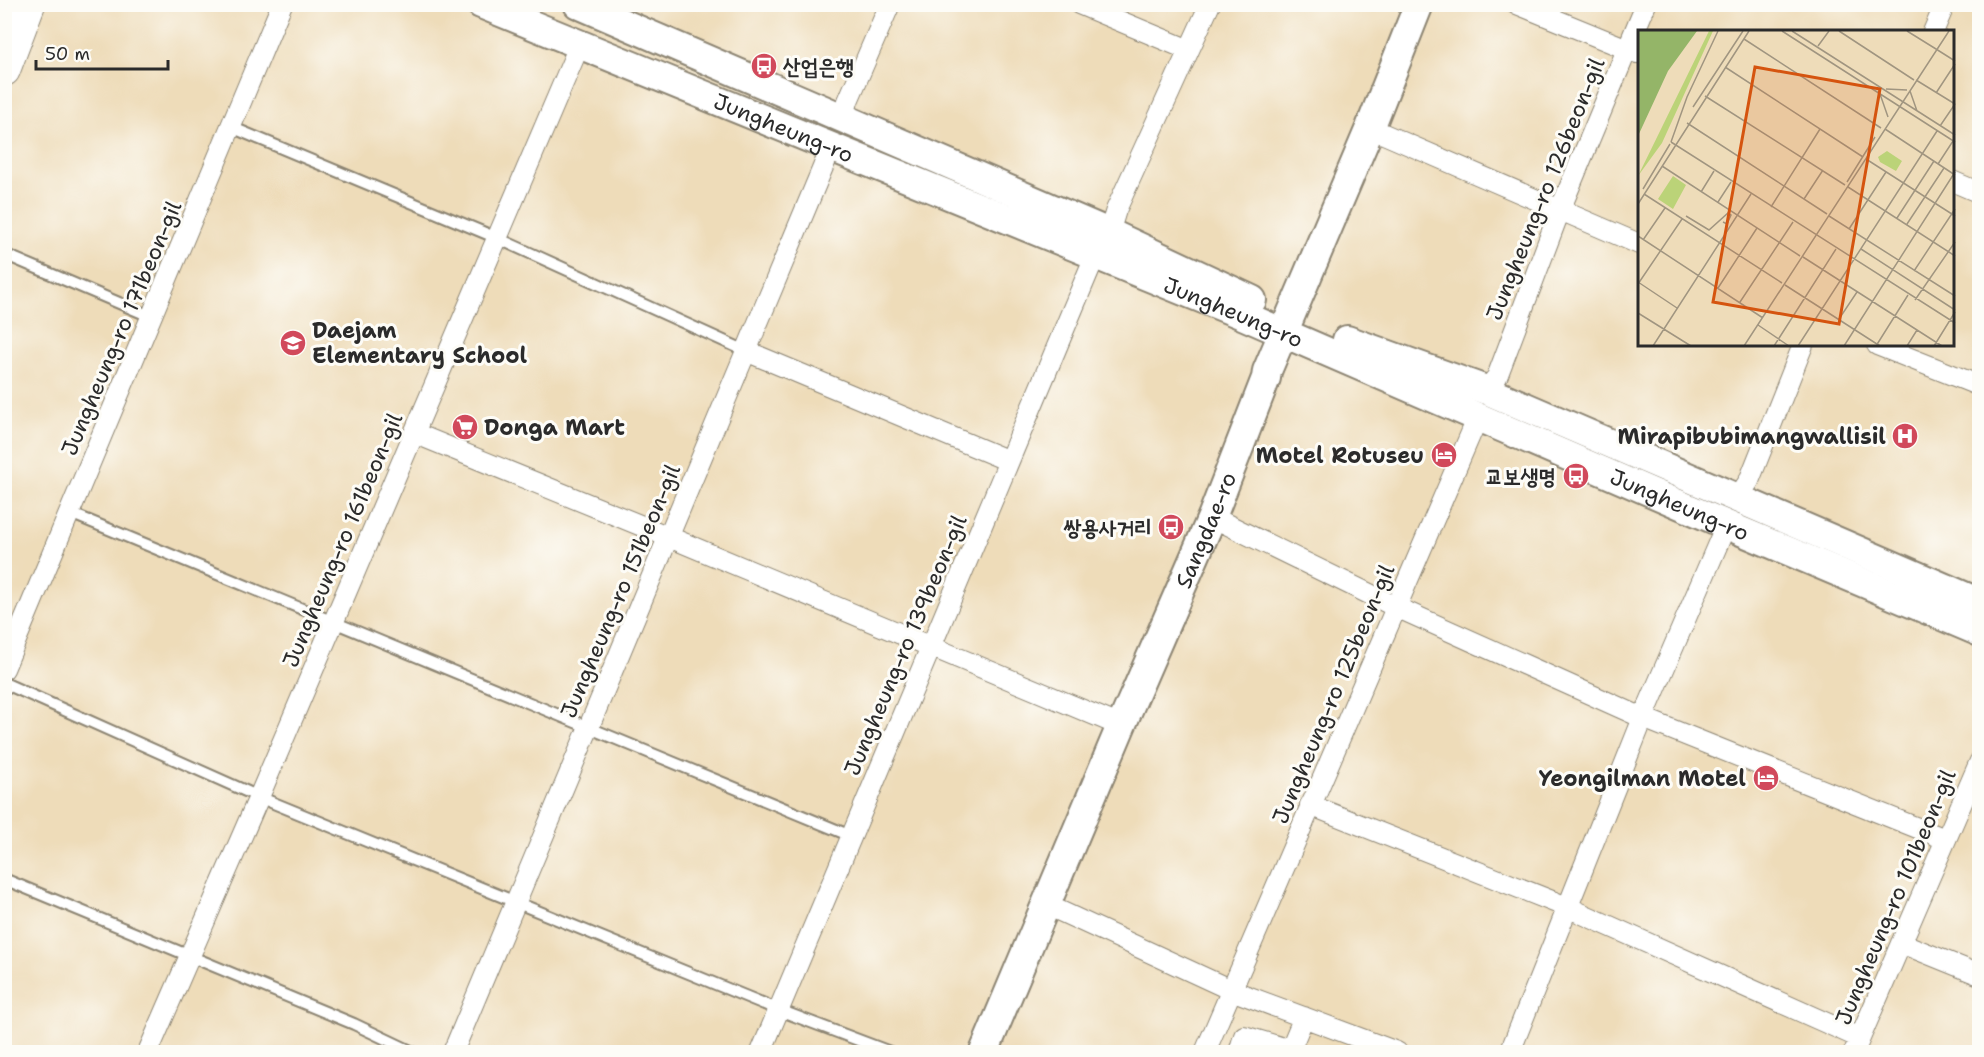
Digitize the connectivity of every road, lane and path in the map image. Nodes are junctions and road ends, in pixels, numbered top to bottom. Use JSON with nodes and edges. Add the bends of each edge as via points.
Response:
{"nodes":[{"id":1,"x":29,"y":4,"type":"edge"},
{"id":2,"x":282,"y":4,"type":"edge"},
{"id":3,"x":481,"y":4,"type":"edge"},
{"id":4,"x":890,"y":4,"type":"edge"},
{"id":5,"x":1079,"y":4,"type":"edge"},
{"id":6,"x":1210,"y":4,"type":"edge"},
{"id":7,"x":1419,"y":4,"type":"edge"},
{"id":8,"x":1517,"y":4,"type":"edge"},
{"id":9,"x":1646,"y":4,"type":"edge"},
{"id":10,"x":1943,"y":5,"type":"edge"},
{"id":11,"x":589,"y":6,"type":"edge"},
{"id":12,"x":1639,"y":30,"type":"edge"},
{"id":13,"x":1934,"y":30,"type":"edge"},
{"id":14,"x":1638,"y":33,"type":"edge"},
{"id":15,"x":579,"y":46,"type":"junction"},
{"id":16,"x":1189,"y":50,"type":"junction"},
{"id":17,"x":1633,"y":51,"type":"edge"},
{"id":18,"x":4,"y":70,"type":"edge"},
{"id":19,"x":844,"y":117,"type":"junction"},
{"id":20,"x":231,"y":127,"type":"junction"},
{"id":21,"x":1370,"y":128,"type":"junction"},
{"id":22,"x":831,"y":148,"type":"junction"},
{"id":23,"x":1954,"y":181,"type":"edge"},
{"id":24,"x":1980,"y":193,"type":"edge"},
{"id":25,"x":1560,"y":210,"type":"junction"},
{"id":26,"x":497,"y":238,"type":"junction"},
{"id":27,"x":1102,"y":244,"type":"junction"},
{"id":28,"x":1638,"y":244,"type":"edge"},
{"id":29,"x":4,"y":254,"type":"edge"},
{"id":30,"x":152,"y":317,"type":"junction"},
{"id":31,"x":1287,"y":324,"type":"junction"},
{"id":32,"x":1803,"y":346,"type":"edge"},
{"id":33,"x":1880,"y":346,"type":"edge"},
{"id":34,"x":746,"y":351,"type":"junction"},
{"id":35,"x":1980,"y":386,"type":"edge"},
{"id":36,"x":1482,"y":403,"type":"junction"},
{"id":37,"x":414,"y":433,"type":"junction"},
{"id":38,"x":1009,"y":461,"type":"junction"},
{"id":39,"x":1738,"y":497,"type":"junction"},
{"id":40,"x":70,"y":513,"type":"junction"},
{"id":41,"x":1212,"y":517,"type":"junction"},
{"id":42,"x":1725,"y":525,"type":"junction"},
{"id":43,"x":669,"y":537,"type":"junction"},
{"id":44,"x":1980,"y":603,"type":"edge"},
{"id":45,"x":1396,"y":607,"type":"junction"},
{"id":46,"x":333,"y":623,"type":"junction"},
{"id":47,"x":1980,"y":632,"type":"edge"},
{"id":48,"x":931,"y":646,"type":"junction"},
{"id":49,"x":4,"y":669,"type":"edge"},
{"id":50,"x":4,"y":683,"type":"edge"},
{"id":51,"x":1643,"y":718,"type":"junction"},
{"id":52,"x":1121,"y":726,"type":"junction"},
{"id":53,"x":589,"y":727,"type":"junction"},
{"id":54,"x":1980,"y":761,"type":"edge"},
{"id":55,"x":259,"y":798,"type":"junction"},
{"id":56,"x":1310,"y":805,"type":"junction"},
{"id":57,"x":851,"y":836,"type":"junction"},
{"id":58,"x":1945,"y":839,"type":"junction"},
{"id":59,"x":4,"y":879,"type":"edge"},
{"id":60,"x":516,"y":902,"type":"junction"},
{"id":61,"x":1047,"y":906,"type":"junction"},
{"id":62,"x":1568,"y":907,"type":"junction"},
{"id":63,"x":1901,"y":943,"type":"junction"},
{"id":64,"x":190,"y":956,"type":"junction"},
{"id":65,"x":1980,"y":975,"type":"edge"},
{"id":66,"x":1231,"y":990,"type":"junction"},
{"id":67,"x":778,"y":1010,"type":"junction"},
{"id":68,"x":1304,"y":1017,"type":"junction"},
{"id":69,"x":1857,"y":1045,"type":"edge"},
{"id":70,"x":1294,"y":1051,"type":"edge"},
{"id":71,"x":147,"y":1053,"type":"edge"},
{"id":72,"x":412,"y":1053,"type":"edge"},
{"id":73,"x":453,"y":1053,"type":"edge"},
{"id":74,"x":761,"y":1053,"type":"edge"},
{"id":75,"x":890,"y":1053,"type":"edge"},
{"id":76,"x":984,"y":1053,"type":"edge"},
{"id":77,"x":1205,"y":1053,"type":"edge"},
{"id":78,"x":1239,"y":1053,"type":"edge"},
{"id":79,"x":1397,"y":1053,"type":"edge"},
{"id":80,"x":1510,"y":1053,"type":"edge"}],
"edges":[{"from":1,"to":18,"type":"main road"},
{"from":2,"to":20,"type":"street","name":"Jungheung-ro 171beon-gil"},
{"from":3,"to":15,"type":"main road","name":"Jungheung-ro"},
{"from":4,"to":19,"type":"street"},
{"from":5,"to":16,"type":"street"},
{"from":6,"to":16,"type":"street","name":"Jungheung-ro 139beon-gil"},
{"from":7,"to":21,"type":"main road","name":"Sangdae-ro"},
{"from":8,"to":17,"type":"street"},
{"from":9,"to":12,"type":"street","name":"Jungheung-ro 126beon-gil"},
{"from":10,"to":13,"type":"street"},
{"from":11,"to":19,"type":"main road","name":"Jungheung-ro"},
{"from":14,"to":17,"type":"street","name":"Jungheung-ro 126beon-gil"},
{"from":15,"to":22,"type":"main road","name":"Jungheung-ro"},
{"from":15,"to":26,"type":"street","name":"Jungheung-ro 161beon-gil"},
{"from":16,"to":27,"type":"street","name":"Jungheung-ro 139beon-gil"},
{"from":17,"to":25,"type":"street","name":"Jungheung-ro 126beon-gil"},
{"from":19,"to":27,"type":"main road","name":"Jungheung-ro"},
{"from":20,"to":26,"type":"lane"},
{"from":20,"to":30,"type":"street","name":"Jungheung-ro 171beon-gil"},
{"from":21,"to":25,"type":"street"},
{"from":21,"to":31,"type":"main road","name":"Sangdae-ro"},
{"from":22,"to":27,"type":"main road","name":"Jungheung-ro"},
{"from":22,"to":34,"type":"street","name":"Jungheung-ro 151beon-gil"},
{"from":23,"to":24,"type":"street"},
{"from":25,"to":28,"type":"street"},
{"from":25,"to":36,"type":"street","name":"Jungheung-ro 126beon-gil","via":[[1497,377]]},
{"from":26,"to":34,"type":"lane"},
{"from":26,"to":37,"type":"street","name":"Jungheung-ro 161beon-gil"},
{"from":27,"to":31,"type":"main road","name":"Jungheung-ro","via":[[1249,299]]},
{"from":27,"to":38,"type":"street","name":"Jungheung-ro 139beon-gil"},
{"from":29,"to":30,"type":"lane"},
{"from":30,"to":40,"type":"street","name":"Jungheung-ro 171beon-gil"},
{"from":31,"to":36,"type":"main road","name":"Jungheung-ro","via":[[1314,324]]},
{"from":31,"to":41,"type":"main road","name":"Sangdae-ro"},
{"from":32,"to":39,"type":"street","via":[[1749,480]]},
{"from":33,"to":35,"type":"street"},
{"from":34,"to":38,"type":"street"},
{"from":34,"to":43,"type":"street","name":"Jungheung-ro 151beon-gil"},
{"from":36,"to":39,"type":"main road","name":"Jungheung-ro"},
{"from":36,"to":42,"type":"main road","name":"Jungheung-ro"},
{"from":36,"to":45,"type":"street","name":"Jungheung-ro 125beon-gil"},
{"from":37,"to":43,"type":"street"},
{"from":37,"to":46,"type":"street","name":"Jungheung-ro 161beon-gil"},
{"from":38,"to":48,"type":"street","name":"Jungheung-ro 139beon-gil"},
{"from":39,"to":44,"type":"main road","name":"Jungheung-ro"},
{"from":40,"to":46,"type":"lane"},
{"from":40,"to":49,"type":"street","name":"Jungheung-ro 171beon-gil"},
{"from":41,"to":45,"type":"street"},
{"from":41,"to":52,"type":"main road","name":"Sangdae-ro"},
{"from":42,"to":47,"type":"main road","name":"Jungheung-ro"},
{"from":42,"to":51,"type":"street"},
{"from":43,"to":48,"type":"street"},
{"from":43,"to":53,"type":"street","name":"Jungheung-ro 151beon-gil"},
{"from":45,"to":51,"type":"street"},
{"from":45,"to":56,"type":"street","name":"Jungheung-ro 125beon-gil"},
{"from":46,"to":53,"type":"lane"},
{"from":46,"to":55,"type":"street","name":"Jungheung-ro 161beon-gil"},
{"from":48,"to":52,"type":"street"},
{"from":48,"to":57,"type":"street","name":"Jungheung-ro 139beon-gil"},
{"from":50,"to":55,"type":"lane"},
{"from":51,"to":58,"type":"street"},
{"from":51,"to":62,"type":"street"},
{"from":52,"to":61,"type":"main road","name":"Sangdae-ro"},
{"from":53,"to":57,"type":"lane"},
{"from":53,"to":60,"type":"street","name":"Jungheung-ro 151beon-gil"},
{"from":54,"to":58,"type":"street","name":"Jungheung-ro 101beon-gil"},
{"from":55,"to":60,"type":"lane"},
{"from":55,"to":64,"type":"street","name":"Jungheung-ro 161beon-gil"},
{"from":56,"to":62,"type":"street"},
{"from":56,"to":66,"type":"street","name":"Jungheung-ro 125beon-gil"},
{"from":57,"to":67,"type":"street","name":"Jungheung-ro 139beon-gil"},
{"from":58,"to":63,"type":"street","name":"Jungheung-ro 101beon-gil"},
{"from":59,"to":64,"type":"lane"},
{"from":60,"to":67,"type":"lane"},
{"from":60,"to":73,"type":"street","name":"Jungheung-ro 151beon-gil"},
{"from":61,"to":66,"type":"street"},
{"from":61,"to":76,"type":"main road","name":"Sangdae-ro"},
{"from":62,"to":69,"type":"street"},
{"from":62,"to":80,"type":"street"},
{"from":63,"to":65,"type":"street"},
{"from":63,"to":69,"type":"street","name":"Jungheung-ro 101beon-gil"},
{"from":64,"to":71,"type":"street","name":"Jungheung-ro 161beon-gil"},
{"from":64,"to":72,"type":"lane","via":[[354,1024]]},
{"from":66,"to":68,"type":"street"},
{"from":66,"to":77,"type":"street","name":"Jungheung-ro 125beon-gil"},
{"from":67,"to":74,"type":"street","name":"Jungheung-ro 139beon-gil"},
{"from":67,"to":75,"type":"lane"},
{"from":68,"to":70,"type":"street"},
{"from":68,"to":79,"type":"street"},
{"from":70,"to":78,"type":"street","via":[[1244,1036]]}]}
